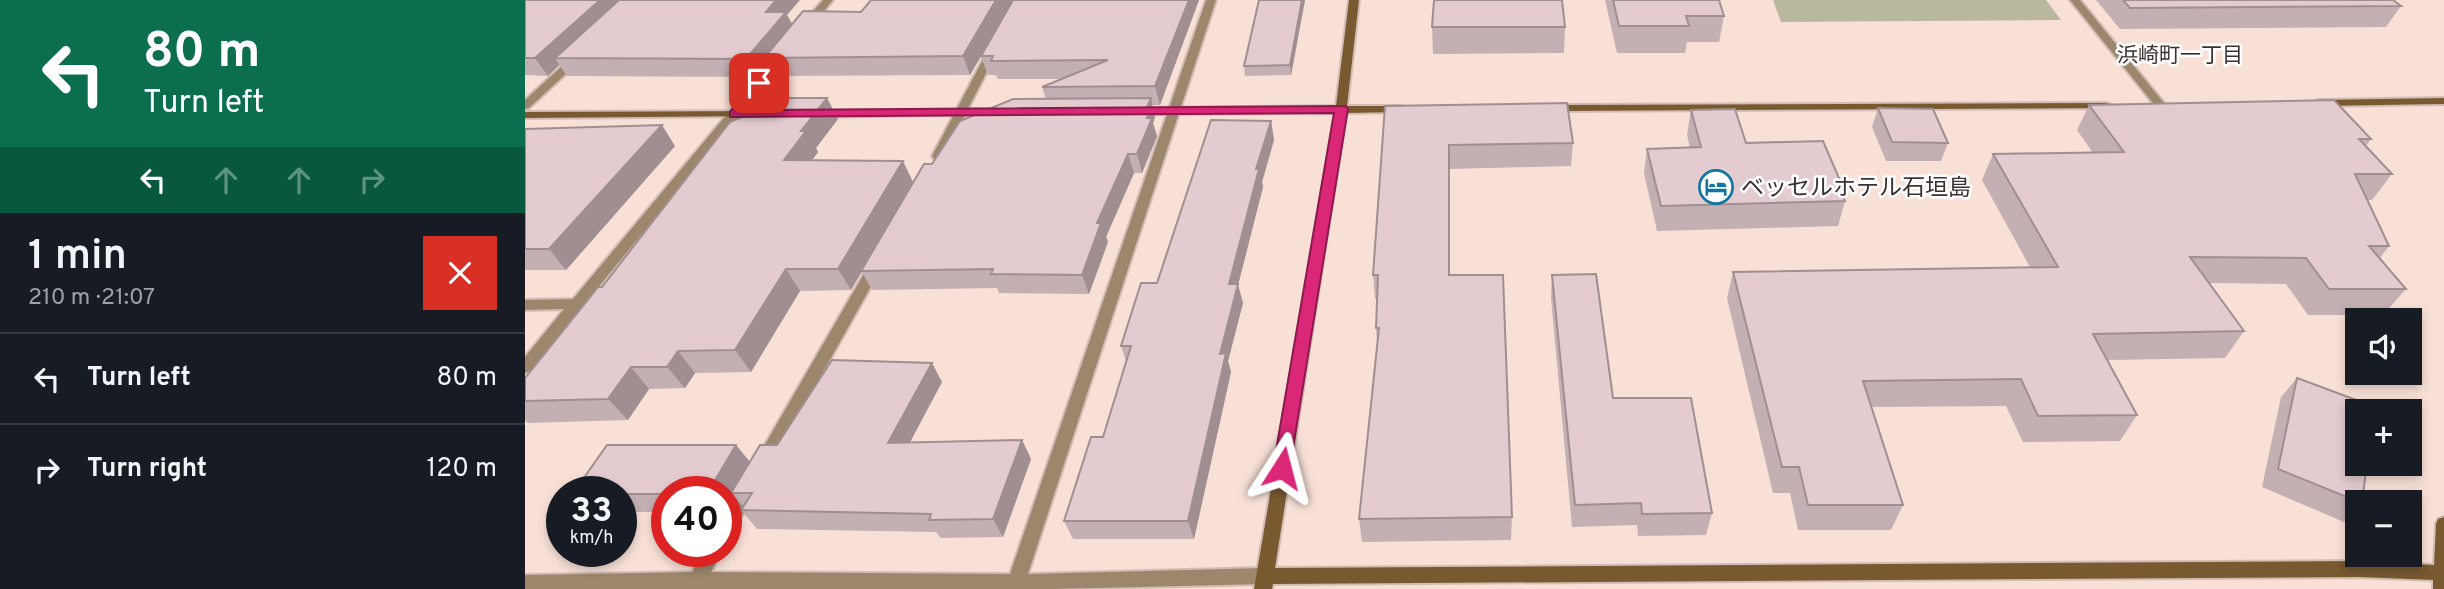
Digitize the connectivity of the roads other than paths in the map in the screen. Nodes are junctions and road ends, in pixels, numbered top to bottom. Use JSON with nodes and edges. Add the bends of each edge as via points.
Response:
{"nodes":[{"id":1,"x":828,"y":0,"type":"edge"},
{"id":2,"x":1210,"y":0,"type":"edge"},
{"id":3,"x":1355,"y":0,"type":"edge"},
{"id":4,"x":2075,"y":0,"type":"edge"},
{"id":5,"x":802,"y":31,"type":"edge"},
{"id":6,"x":793,"y":41,"type":"edge"},
{"id":7,"x":996,"y":44,"type":"edge"},
{"id":8,"x":591,"y":45,"type":"edge"},
{"id":9,"x":2444,"y":101,"type":"edge"},
{"id":10,"x":2309,"y":103,"type":"edge"},
{"id":11,"x":2146,"y":105,"type":"edge"},
{"id":12,"x":2160,"y":105,"type":"junction"},
{"id":13,"x":2173,"y":105,"type":"edge"},
{"id":14,"x":525,"y":106,"type":"edge"},
{"id":15,"x":2118,"y":106,"type":"edge"},
{"id":16,"x":1419,"y":108,"type":"edge"},
{"id":17,"x":1545,"y":108,"type":"edge"},
{"id":18,"x":1341,"y":109,"type":"junction"},
{"id":19,"x":1122,"y":111,"type":"edge"},
{"id":20,"x":1175,"y":111,"type":"junction"},
{"id":21,"x":963,"y":112,"type":"junction"},
{"id":22,"x":1016,"y":112,"type":"edge"},
{"id":23,"x":734,"y":114,"type":"junction"},
{"id":24,"x":781,"y":114,"type":"edge"},
{"id":25,"x":806,"y":114,"type":"edge"},
{"id":26,"x":525,"y":115,"type":"edge"},
{"id":27,"x":930,"y":172,"type":"edge"},
{"id":28,"x":882,"y":255,"type":"edge"},
{"id":29,"x":576,"y":304,"type":"junction"},
{"id":30,"x":525,"y":305,"type":"edge"},
{"id":31,"x":525,"y":367,"type":"edge"},
{"id":32,"x":742,"y":500,"type":"edge"},
{"id":33,"x":2444,"y":524,"type":"edge"},
{"id":34,"x":704,"y":567,"type":"edge"},
{"id":35,"x":2442,"y":581,"type":"edge"},
{"id":36,"x":1263,"y":582,"type":"edge"},
{"id":37,"x":525,"y":583,"type":"edge"},
{"id":38,"x":694,"y":584,"type":"edge"},
{"id":39,"x":1015,"y":585,"type":"edge"}],
"edges":[{"from":1,"to":5,"type":"street"},
{"from":2,"to":20,"type":"street"},
{"from":3,"to":18,"type":"street"},
{"from":4,"to":12,"type":"street"},
{"from":6,"to":23,"type":"street"},
{"from":7,"to":21,"type":"street"},
{"from":8,"to":14,"type":"street"},
{"from":9,"to":10,"type":"street"},
{"from":11,"to":12,"type":"street"},
{"from":12,"to":13,"type":"street"},
{"from":15,"to":17,"type":"street"},
{"from":16,"to":18,"type":"street"},
{"from":18,"to":20,"type":"street"},
{"from":18,"to":36,"type":"street"},
{"from":19,"to":20,"type":"street"},
{"from":20,"to":39,"type":"street"},
{"from":21,"to":22,"type":"street"},
{"from":21,"to":25,"type":"street"},
{"from":21,"to":27,"type":"street"},
{"from":23,"to":24,"type":"street"},
{"from":23,"to":26,"type":"street"},
{"from":23,"to":29,"type":"street"},
{"from":28,"to":32,"type":"street"},
{"from":29,"to":30,"type":"street"},
{"from":29,"to":31,"type":"street"},
{"from":33,"to":35,"type":"street"},
{"from":34,"to":38,"type":"street"},
{"from":35,"to":36,"type":"street","via":[[2347,569]]},
{"from":36,"to":39,"type":"street"},
{"from":37,"to":38,"type":"street"},
{"from":38,"to":39,"type":"street"}]}
